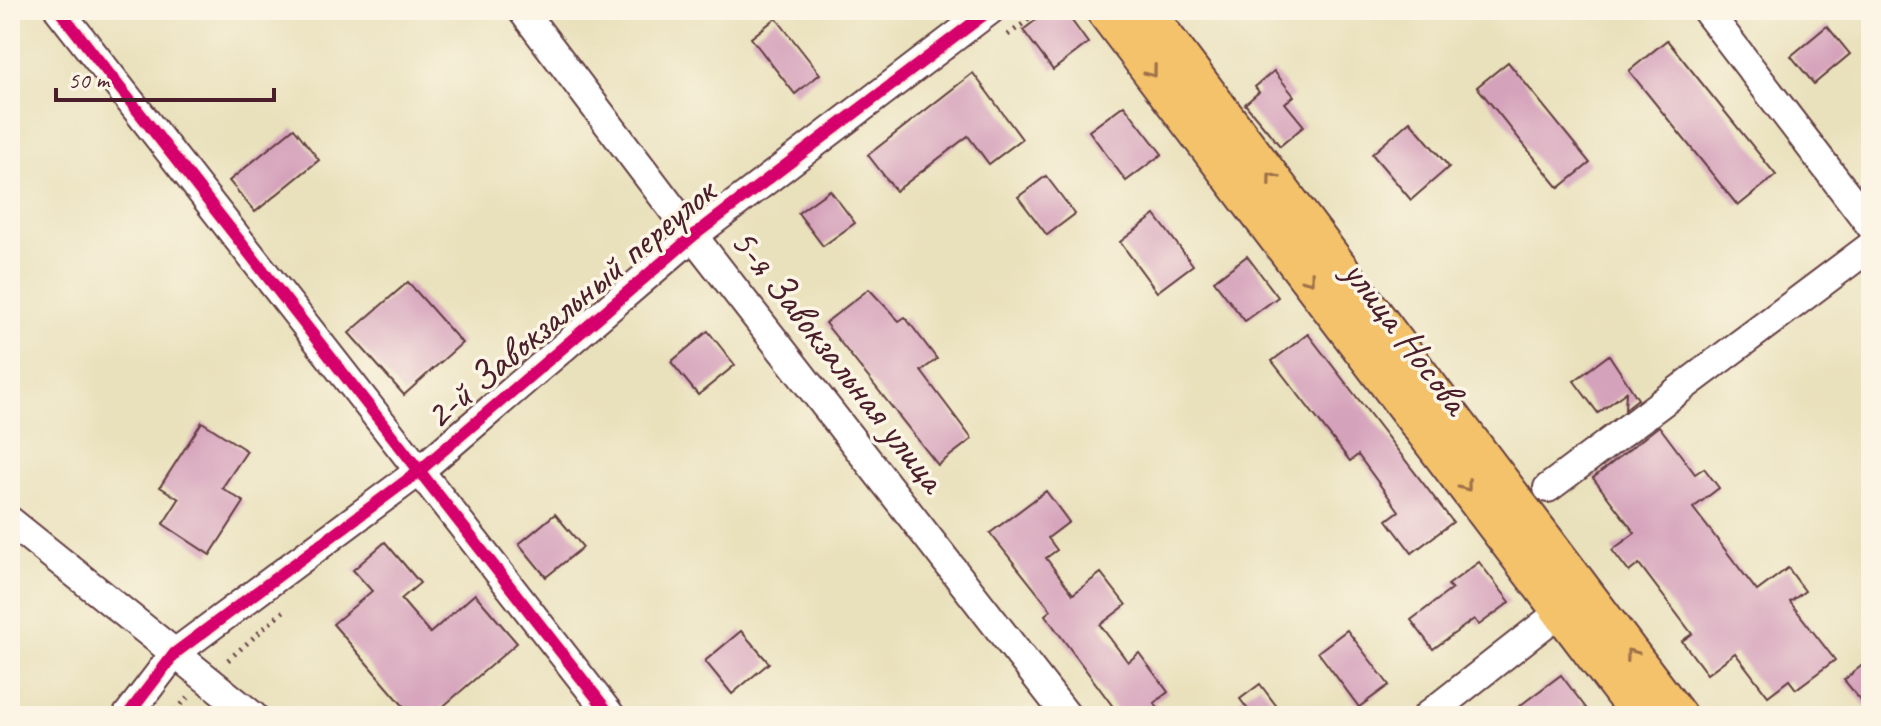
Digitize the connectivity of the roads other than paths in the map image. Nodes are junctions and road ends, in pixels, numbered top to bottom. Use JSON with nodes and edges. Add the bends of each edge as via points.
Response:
{"nodes":[{"id":1,"x":59,"y":10,"type":"edge"},
{"id":2,"x":522,"y":10,"type":"edge"},
{"id":3,"x":990,"y":10,"type":"edge"},
{"id":4,"x":1104,"y":10,"type":"edge"},
{"id":5,"x":1145,"y":10,"type":"edge"},
{"id":6,"x":1706,"y":10,"type":"edge"},
{"id":7,"x":1871,"y":226,"type":"edge"},
{"id":8,"x":693,"y":236,"type":"junction"},
{"id":9,"x":1871,"y":246,"type":"edge"},
{"id":10,"x":418,"y":472,"type":"junction"},
{"id":11,"x":1548,"y":488,"type":"dead end"},
{"id":12,"x":10,"y":521,"type":"edge"},
{"id":13,"x":1572,"y":601,"type":"junction"},
{"id":14,"x":175,"y":653,"type":"junction"},
{"id":15,"x":127,"y":716,"type":"edge"},
{"id":16,"x":253,"y":716,"type":"edge"},
{"id":17,"x":611,"y":716,"type":"edge"},
{"id":18,"x":1067,"y":716,"type":"edge"},
{"id":19,"x":1427,"y":716,"type":"edge"},
{"id":20,"x":1640,"y":716,"type":"edge"},
{"id":21,"x":1678,"y":716,"type":"edge"}],
"edges":[{"from":1,"to":10,"type":"street"},
{"from":2,"to":8,"type":"street","name":"5-я Завокзальная улица"},
{"from":3,"to":8,"type":"street","name":"2-й Завокзальный переулок"},
{"from":4,"to":13,"type":"main road","name":"улица Носова","one_way":true},
{"from":13,"to":5,"type":"main road","name":"улица Носова","one_way":true},
{"from":6,"to":7,"type":"street"},
{"from":8,"to":10,"type":"street","name":"2-й Завокзальный переулок"},
{"from":8,"to":18,"type":"street","name":"5-я Завокзальная улица"},
{"from":9,"to":11,"type":"street"},
{"from":10,"to":14,"type":"street","name":"2-й Завокзальный переулок"},
{"from":10,"to":17,"type":"street"},
{"from":12,"to":14,"type":"street"},
{"from":13,"to":19,"type":"street"},
{"from":13,"to":20,"type":"main road","name":"улица Носова"},
{"from":21,"to":13,"type":"main road","name":"улица Носова","one_way":true},
{"from":14,"to":15,"type":"street","name":"2-й Завокзальный переулок"},
{"from":14,"to":16,"type":"street"}]}
